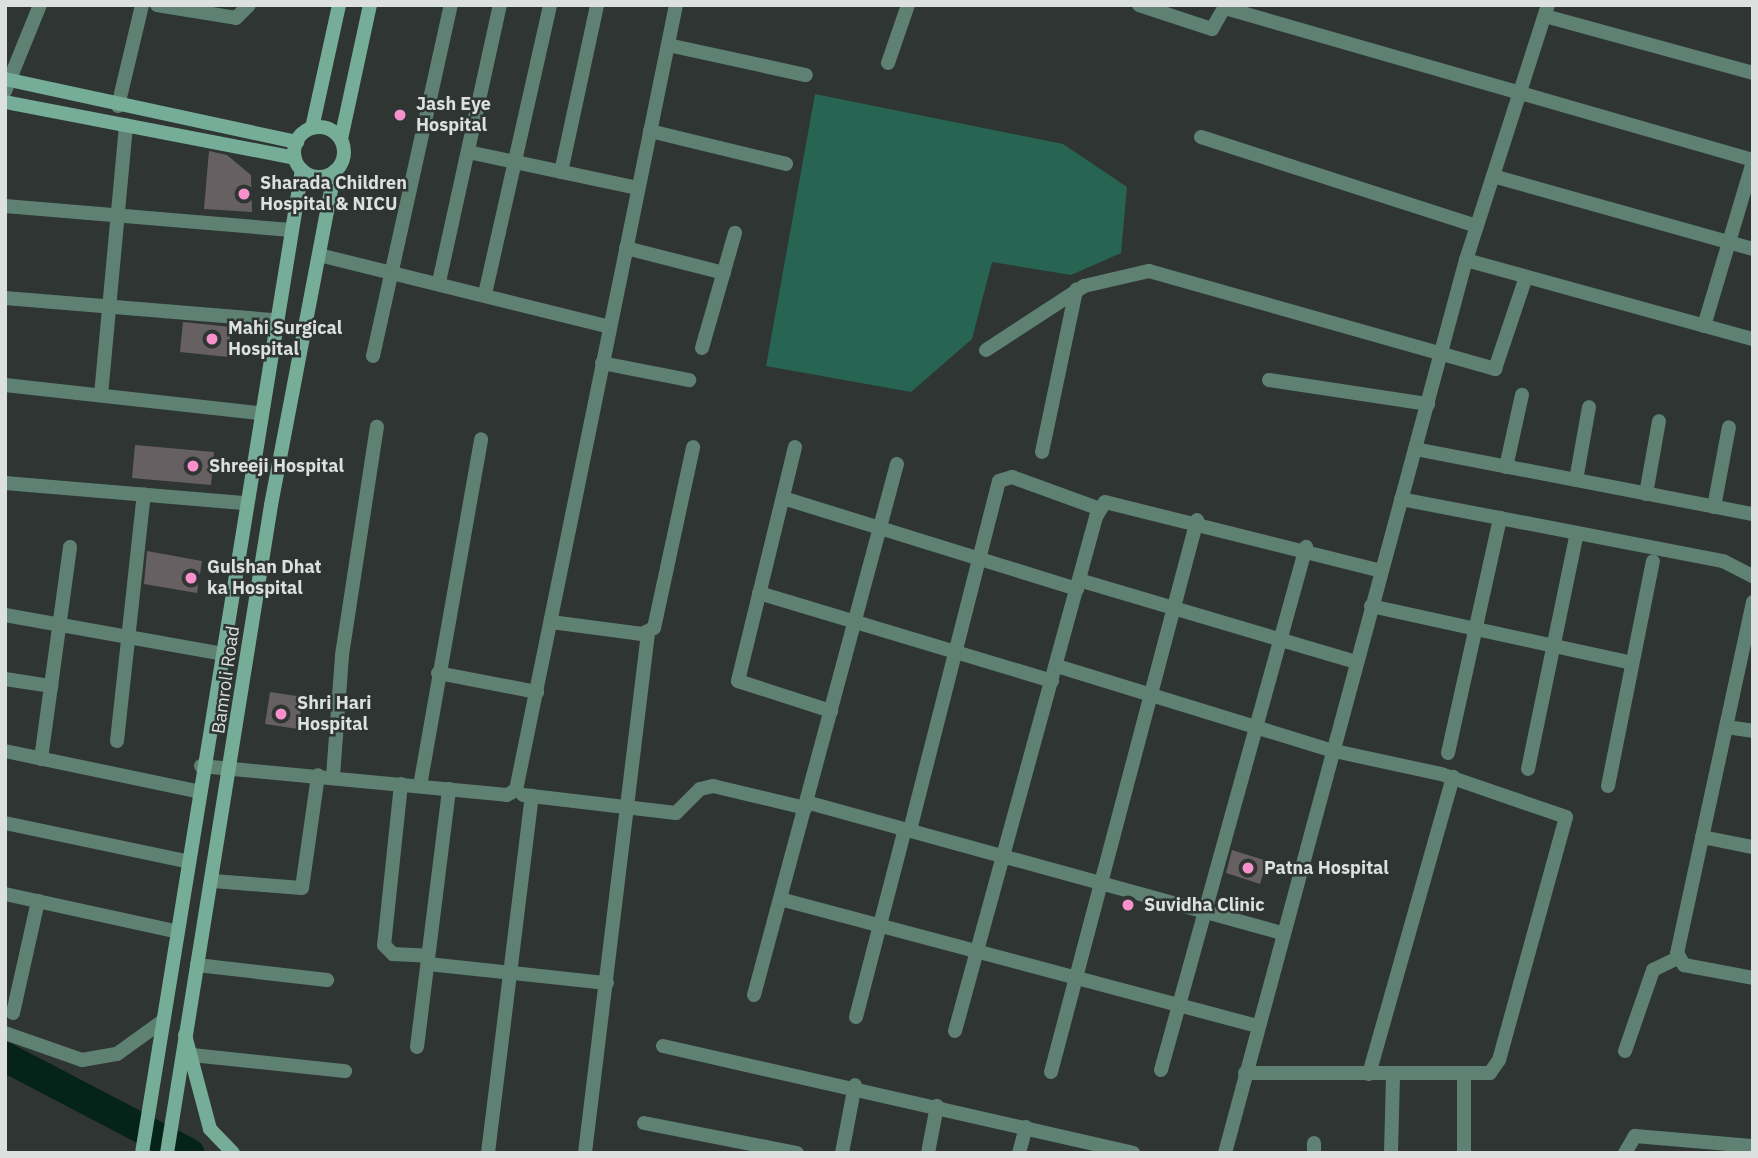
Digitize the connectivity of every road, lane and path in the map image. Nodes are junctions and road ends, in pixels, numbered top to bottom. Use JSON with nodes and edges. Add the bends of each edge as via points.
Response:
{"nodes":[{"id":1,"x":40,"y":5,"type":"edge"},
{"id":2,"x":142,"y":5,"type":"edge"},
{"id":3,"x":157,"y":5,"type":"edge"},
{"id":4,"x":250,"y":5,"type":"edge"},
{"id":5,"x":339,"y":5,"type":"edge"},
{"id":6,"x":370,"y":5,"type":"edge"},
{"id":7,"x":452,"y":5,"type":"edge"},
{"id":8,"x":500,"y":5,"type":"edge"},
{"id":9,"x":550,"y":5,"type":"edge"},
{"id":10,"x":597,"y":5,"type":"edge"},
{"id":11,"x":676,"y":5,"type":"edge"},
{"id":12,"x":908,"y":5,"type":"edge"},
{"id":13,"x":1139,"y":5,"type":"edge"},
{"id":14,"x":1225,"y":7,"type":"edge"},
{"id":15,"x":1547,"y":11,"type":"edge"},
{"id":16,"x":668,"y":45,"type":"junction"},
{"id":17,"x":888,"y":63,"type":"dead end"},
{"id":18,"x":1753,"y":73,"type":"edge"},
{"id":19,"x":806,"y":75,"type":"dead end"},
{"id":20,"x":7,"y":83,"type":"edge"},
{"id":21,"x":1520,"y":95,"type":"junction"},
{"id":22,"x":5,"y":102,"type":"edge"},
{"id":23,"x":118,"y":106,"type":"junction"},
{"id":24,"x":127,"y":125,"type":"junction"},
{"id":25,"x":313,"y":128,"type":"junction"},
{"id":26,"x":650,"y":131,"type":"junction"},
{"id":27,"x":1201,"y":137,"type":"dead end"},
{"id":28,"x":341,"y":139,"type":"junction"},
{"id":29,"x":297,"y":142,"type":"junction"},
{"id":30,"x":468,"y":152,"type":"junction"},
{"id":31,"x":1753,"y":161,"type":"edge"},
{"id":32,"x":514,"y":162,"type":"junction"},
{"id":33,"x":299,"y":164,"type":"junction"},
{"id":34,"x":786,"y":164,"type":"dead end"},
{"id":35,"x":335,"y":172,"type":"junction"},
{"id":36,"x":561,"y":172,"type":"junction"},
{"id":37,"x":1493,"y":176,"type":"junction"},
{"id":38,"x":638,"y":188,"type":"junction"},
{"id":39,"x":5,"y":206,"type":"edge"},
{"id":40,"x":119,"y":215,"type":"junction"},
{"id":41,"x":1477,"y":226,"type":"junction"},
{"id":42,"x":291,"y":230,"type":"junction"},
{"id":43,"x":735,"y":233,"type":"dead end"},
{"id":44,"x":1729,"y":243,"type":"junction"},
{"id":45,"x":626,"y":248,"type":"junction"},
{"id":46,"x":1753,"y":249,"type":"edge"},
{"id":47,"x":319,"y":254,"type":"junction"},
{"id":48,"x":1466,"y":260,"type":"junction"},
{"id":49,"x":392,"y":270,"type":"junction"},
{"id":50,"x":724,"y":273,"type":"junction"},
{"id":51,"x":1526,"y":277,"type":"junction"},
{"id":52,"x":439,"y":282,"type":"junction"},
{"id":53,"x":1076,"y":290,"type":"junction"},
{"id":54,"x":485,"y":294,"type":"junction"},
{"id":55,"x":5,"y":298,"type":"edge"},
{"id":56,"x":110,"y":306,"type":"junction"},
{"id":57,"x":275,"y":320,"type":"junction"},
{"id":58,"x":1704,"y":326,"type":"junction"},
{"id":59,"x":610,"y":327,"type":"junction"},
{"id":60,"x":1753,"y":339,"type":"edge"},
{"id":61,"x":702,"y":348,"type":"dead end"},
{"id":62,"x":986,"y":350,"type":"dead end"},
{"id":63,"x":1442,"y":353,"type":"junction"},
{"id":64,"x":373,"y":356,"type":"dead end"},
{"id":65,"x":602,"y":363,"type":"junction"},
{"id":66,"x":689,"y":380,"type":"dead end"},
{"id":67,"x":1269,"y":380,"type":"dead end"},
{"id":68,"x":5,"y":385,"type":"edge"},
{"id":69,"x":101,"y":395,"type":"junction"},
{"id":70,"x":1522,"y":395,"type":"dead end"},
{"id":71,"x":1428,"y":404,"type":"junction"},
{"id":72,"x":1589,"y":407,"type":"dead end"},
{"id":73,"x":259,"y":413,"type":"junction"},
{"id":74,"x":1659,"y":421,"type":"dead end"},
{"id":75,"x":377,"y":427,"type":"dead end"},
{"id":76,"x":1729,"y":427,"type":"dead end"},
{"id":77,"x":481,"y":439,"type":"dead end"},
{"id":78,"x":693,"y":447,"type":"dead end"},
{"id":79,"x":795,"y":447,"type":"dead end"},
{"id":80,"x":1415,"y":449,"type":"junction"},
{"id":81,"x":1042,"y":452,"type":"dead end"},
{"id":82,"x":897,"y":464,"type":"dead end"},
{"id":83,"x":1506,"y":467,"type":"junction"},
{"id":84,"x":1576,"y":480,"type":"junction"},
{"id":85,"x":5,"y":483,"type":"edge"},
{"id":86,"x":144,"y":494,"type":"junction"},
{"id":87,"x":1646,"y":494,"type":"junction"},
{"id":88,"x":783,"y":498,"type":"junction"},
{"id":89,"x":1401,"y":499,"type":"junction"},
{"id":90,"x":243,"y":503,"type":"junction"},
{"id":91,"x":1714,"y":507,"type":"junction"},
{"id":92,"x":1100,"y":509,"type":"junction"},
{"id":93,"x":1753,"y":514,"type":"edge"},
{"id":94,"x":1500,"y":518,"type":"junction"},
{"id":95,"x":1197,"y":520,"type":"junction"},
{"id":96,"x":879,"y":528,"type":"junction"},
{"id":97,"x":1577,"y":533,"type":"junction"},
{"id":98,"x":70,"y":547,"type":"dead end"},
{"id":99,"x":1306,"y":547,"type":"junction"},
{"id":100,"x":979,"y":559,"type":"junction"},
{"id":101,"x":1653,"y":561,"type":"dead end"},
{"id":102,"x":1381,"y":571,"type":"junction"},
{"id":103,"x":1753,"y":576,"type":"edge"},
{"id":104,"x":1078,"y":584,"type":"junction"},
{"id":105,"x":759,"y":593,"type":"junction"},
{"id":106,"x":1753,"y":601,"type":"edge"},
{"id":107,"x":1371,"y":606,"type":"junction"},
{"id":108,"x":1174,"y":608,"type":"junction"},
{"id":109,"x":5,"y":615,"type":"edge"},
{"id":110,"x":551,"y":622,"type":"junction"},
{"id":111,"x":854,"y":623,"type":"junction"},
{"id":112,"x":60,"y":624,"type":"junction"},
{"id":113,"x":1476,"y":629,"type":"junction"},
{"id":114,"x":648,"y":633,"type":"junction"},
{"id":115,"x":1749,"y":635,"type":"edge"},
{"id":116,"x":125,"y":636,"type":"junction"},
{"id":117,"x":1280,"y":638,"type":"junction"},
{"id":118,"x":1554,"y":646,"type":"junction"},
{"id":119,"x":219,"y":653,"type":"junction"},
{"id":120,"x":955,"y":653,"type":"junction"},
{"id":121,"x":1356,"y":662,"type":"junction"},
{"id":122,"x":1632,"y":663,"type":"junction"},
{"id":123,"x":1058,"y":666,"type":"junction"},
{"id":124,"x":439,"y":673,"type":"junction"},
{"id":125,"x":5,"y":679,"type":"edge"},
{"id":126,"x":1052,"y":681,"type":"junction"},
{"id":127,"x":51,"y":687,"type":"junction"},
{"id":128,"x":537,"y":692,"type":"junction"},
{"id":129,"x":1151,"y":698,"type":"junction"},
{"id":130,"x":831,"y":711,"type":"junction"},
{"id":131,"x":1255,"y":727,"type":"junction"},
{"id":132,"x":1726,"y":727,"type":"junction"},
{"id":133,"x":1753,"y":731,"type":"edge"},
{"id":134,"x":117,"y":741,"type":"dead end"},
{"id":135,"x":1330,"y":750,"type":"junction"},
{"id":136,"x":5,"y":751,"type":"edge"},
{"id":137,"x":1448,"y":753,"type":"dead end"},
{"id":138,"x":41,"y":759,"type":"junction"},
{"id":139,"x":201,"y":766,"type":"junction"},
{"id":140,"x":1528,"y":769,"type":"dead end"},
{"id":141,"x":233,"y":770,"type":"junction"},
{"id":142,"x":326,"y":776,"type":"junction"},
{"id":143,"x":1453,"y":777,"type":"junction"},
{"id":144,"x":401,"y":784,"type":"junction"},
{"id":145,"x":420,"y":786,"type":"junction"},
{"id":146,"x":1608,"y":786,"type":"dead end"},
{"id":147,"x":449,"y":789,"type":"junction"},
{"id":148,"x":197,"y":791,"type":"junction"},
{"id":149,"x":512,"y":794,"type":"junction"},
{"id":150,"x":532,"y":796,"type":"junction"},
{"id":151,"x":806,"y":805,"type":"junction"},
{"id":152,"x":630,"y":808,"type":"junction"},
{"id":153,"x":5,"y":823,"type":"edge"},
{"id":154,"x":907,"y":830,"type":"junction"},
{"id":155,"x":1702,"y":837,"type":"junction"},
{"id":156,"x":1753,"y":847,"type":"edge"},
{"id":157,"x":1005,"y":857,"type":"junction"},
{"id":158,"x":186,"y":861,"type":"junction"},
{"id":159,"x":213,"y":881,"type":"junction"},
{"id":160,"x":1103,"y":884,"type":"junction"},
{"id":161,"x":5,"y":894,"type":"edge"},
{"id":162,"x":780,"y":900,"type":"junction"},
{"id":163,"x":38,"y":901,"type":"junction"},
{"id":164,"x":1203,"y":911,"type":"junction"},
{"id":165,"x":879,"y":929,"type":"junction"},
{"id":166,"x":175,"y":931,"type":"junction"},
{"id":167,"x":1280,"y":933,"type":"junction"},
{"id":168,"x":977,"y":955,"type":"junction"},
{"id":169,"x":1678,"y":958,"type":"junction"},
{"id":170,"x":428,"y":960,"type":"junction"},
{"id":171,"x":197,"y":965,"type":"junction"},
{"id":172,"x":510,"y":974,"type":"junction"},
{"id":173,"x":1753,"y":978,"type":"edge"},
{"id":174,"x":1077,"y":979,"type":"junction"},
{"id":175,"x":327,"y":980,"type":"dead end"},
{"id":176,"x":607,"y":983,"type":"junction"},
{"id":177,"x":754,"y":995,"type":"dead end"},
{"id":178,"x":1178,"y":1004,"type":"junction"},
{"id":179,"x":13,"y":1013,"type":"dead end"},
{"id":180,"x":856,"y":1017,"type":"dead end"},
{"id":181,"x":1257,"y":1026,"type":"junction"},
{"id":182,"x":159,"y":1030,"type":"junction"},
{"id":183,"x":956,"y":1031,"type":"dead end"},
{"id":184,"x":5,"y":1033,"type":"edge"},
{"id":185,"x":186,"y":1045,"type":"junction"},
{"id":186,"x":663,"y":1046,"type":"dead end"},
{"id":187,"x":418,"y":1047,"type":"dead end"},
{"id":188,"x":1625,"y":1051,"type":"dead end"},
{"id":189,"x":345,"y":1070,"type":"dead end"},
{"id":190,"x":1161,"y":1070,"type":"dead end"},
{"id":191,"x":1051,"y":1072,"type":"dead end"},
{"id":192,"x":1245,"y":1073,"type":"junction"},
{"id":193,"x":1369,"y":1074,"type":"junction"},
{"id":194,"x":1393,"y":1074,"type":"junction"},
{"id":195,"x":1464,"y":1075,"type":"junction"},
{"id":196,"x":855,"y":1086,"type":"junction"},
{"id":197,"x":937,"y":1106,"type":"junction"},
{"id":198,"x":644,"y":1123,"type":"dead end"},
{"id":199,"x":1026,"y":1127,"type":"junction"},
{"id":200,"x":1752,"y":1143,"type":"edge"},
{"id":201,"x":142,"y":1153,"type":"edge"},
{"id":202,"x":167,"y":1153,"type":"edge"},
{"id":203,"x":233,"y":1153,"type":"edge"},
{"id":204,"x":488,"y":1153,"type":"edge"},
{"id":205,"x":585,"y":1153,"type":"edge"},
{"id":206,"x":797,"y":1153,"type":"edge"},
{"id":207,"x":842,"y":1153,"type":"edge"},
{"id":208,"x":928,"y":1153,"type":"edge"},
{"id":209,"x":1019,"y":1153,"type":"edge"},
{"id":210,"x":1133,"y":1153,"type":"edge"},
{"id":211,"x":1225,"y":1153,"type":"edge"},
{"id":212,"x":1391,"y":1153,"type":"edge"},
{"id":213,"x":1464,"y":1153,"type":"edge"},
{"id":214,"x":1625,"y":1153,"type":"edge"},
{"id":215,"x":1751,"y":1153,"type":"edge"}],
"edges":[{"from":1,"to":20,"type":"street"},
{"from":2,"to":23,"type":"street"},
{"from":3,"to":4,"type":"street","via":[[236,18]]},
{"from":5,"to":25,"type":"street"},
{"from":6,"to":28,"type":"street"},
{"from":7,"to":49,"type":"street"},
{"from":8,"to":30,"type":"street"},
{"from":9,"to":32,"type":"street"},
{"from":10,"to":36,"type":"street"},
{"from":11,"to":16,"type":"street"},
{"from":12,"to":17,"type":"street"},
{"from":13,"to":14,"type":"street","via":[[1212,29]]},
{"from":14,"to":21,"type":"street"},
{"from":15,"to":18,"type":"street"},
{"from":15,"to":21,"type":"street"},
{"from":16,"to":19,"type":"street"},
{"from":16,"to":26,"type":"street"},
{"from":20,"to":23,"type":"street"},
{"from":21,"to":31,"type":"street"},
{"from":21,"to":37,"type":"street"},
{"from":22,"to":24,"type":"street"},
{"from":23,"to":29,"type":"street"},
{"from":24,"to":33,"type":"street"},
{"from":24,"to":40,"type":"street"},
{"from":25,"to":28,"type":"street","via":[[330,129]]},
{"from":25,"to":29,"type":"street"},
{"from":26,"to":34,"type":"street"},
{"from":26,"to":38,"type":"street"},
{"from":27,"to":41,"type":"street"},
{"from":28,"to":35,"type":"street","via":[[345,155]]},
{"from":29,"to":33,"type":"street"},
{"from":30,"to":32,"type":"street"},
{"from":30,"to":52,"type":"street"},
{"from":31,"to":44,"type":"street"},
{"from":32,"to":36,"type":"street"},
{"from":32,"to":54,"type":"street"},
{"from":33,"to":35,"type":"street","via":[[317,177]]},
{"from":33,"to":42,"type":"street","name":"Bamroli Road"},
{"from":35,"to":47,"type":"street","name":"Bamroli Road"},
{"from":36,"to":38,"type":"street"},
{"from":37,"to":41,"type":"street"},
{"from":37,"to":44,"type":"street"},
{"from":38,"to":45,"type":"street"},
{"from":39,"to":40,"type":"street"},
{"from":40,"to":42,"type":"street"},
{"from":40,"to":56,"type":"street"},
{"from":41,"to":48,"type":"street"},
{"from":42,"to":57,"type":"street","name":"Bamroli Road"},
{"from":43,"to":50,"type":"street"},
{"from":44,"to":46,"type":"street"},
{"from":44,"to":58,"type":"street"},
{"from":45,"to":50,"type":"street"},
{"from":45,"to":59,"type":"street"},
{"from":47,"to":49,"type":"street"},
{"from":47,"to":141,"type":"street","name":"Bamroli Road","via":[[271,505]]},
{"from":48,"to":51,"type":"street"},
{"from":48,"to":63,"type":"street"},
{"from":49,"to":52,"type":"street"},
{"from":49,"to":64,"type":"street"},
{"from":50,"to":61,"type":"street"},
{"from":51,"to":58,"type":"street"},
{"from":51,"to":63,"type":"street","via":[[1499,367]]},
{"from":52,"to":54,"type":"street"},
{"from":53,"to":62,"type":"street"},
{"from":53,"to":63,"type":"street","via":[[1149,271]]},
{"from":53,"to":81,"type":"street"},
{"from":54,"to":59,"type":"street"},
{"from":55,"to":56,"type":"street"},
{"from":56,"to":57,"type":"street"},
{"from":56,"to":69,"type":"street"},
{"from":57,"to":73,"type":"street","name":"Bamroli Road"},
{"from":58,"to":60,"type":"street"},
{"from":59,"to":65,"type":"street"},
{"from":63,"to":71,"type":"street"},
{"from":65,"to":66,"type":"street"},
{"from":65,"to":110,"type":"street"},
{"from":67,"to":71,"type":"street"},
{"from":68,"to":69,"type":"street"},
{"from":69,"to":73,"type":"street"},
{"from":70,"to":83,"type":"street"},
{"from":71,"to":80,"type":"street"},
{"from":72,"to":84,"type":"street"},
{"from":73,"to":90,"type":"street","name":"Bamroli Road"},
{"from":74,"to":87,"type":"street"},
{"from":75,"to":142,"type":"street"},
{"from":76,"to":91,"type":"street"},
{"from":77,"to":124,"type":"street"},
{"from":78,"to":114,"type":"street","via":[[657,621]]},
{"from":79,"to":88,"type":"street"},
{"from":80,"to":83,"type":"street"},
{"from":80,"to":89,"type":"street"},
{"from":82,"to":96,"type":"street"},
{"from":83,"to":84,"type":"street"},
{"from":84,"to":87,"type":"street"},
{"from":85,"to":86,"type":"street"},
{"from":86,"to":90,"type":"street"},
{"from":86,"to":116,"type":"street"},
{"from":87,"to":91,"type":"street"},
{"from":88,"to":96,"type":"street"},
{"from":88,"to":105,"type":"street"},
{"from":89,"to":94,"type":"street"},
{"from":89,"to":102,"type":"street"},
{"from":90,"to":119,"type":"street","name":"Bamroli Road"},
{"from":91,"to":93,"type":"street"},
{"from":92,"to":95,"type":"street","via":[[1115,500]]},
{"from":92,"to":100,"type":"street","via":[[1003,476]]},
{"from":92,"to":104,"type":"street"},
{"from":94,"to":97,"type":"street"},
{"from":94,"to":113,"type":"street"},
{"from":95,"to":99,"type":"street"},
{"from":95,"to":108,"type":"street"},
{"from":96,"to":100,"type":"street"},
{"from":96,"to":111,"type":"street"},
{"from":97,"to":103,"type":"street","via":[[1723,561]]},
{"from":97,"to":118,"type":"street"},
{"from":98,"to":112,"type":"street"},
{"from":99,"to":102,"type":"street"},
{"from":99,"to":117,"type":"street"},
{"from":100,"to":104,"type":"street"},
{"from":100,"to":120,"type":"street"},
{"from":101,"to":122,"type":"street"},
{"from":102,"to":107,"type":"street"},
{"from":104,"to":108,"type":"street"},
{"from":104,"to":123,"type":"street"},
{"from":105,"to":111,"type":"street"},
{"from":105,"to":130,"type":"street","via":[[738,681]]},
{"from":106,"to":115,"type":"street"},
{"from":107,"to":113,"type":"street"},
{"from":107,"to":121,"type":"street"},
{"from":108,"to":117,"type":"street"},
{"from":108,"to":129,"type":"street"},
{"from":109,"to":112,"type":"street"},
{"from":110,"to":114,"type":"street"},
{"from":110,"to":128,"type":"street"},
{"from":111,"to":120,"type":"street"},
{"from":111,"to":130,"type":"street"},
{"from":112,"to":116,"type":"street"},
{"from":112,"to":127,"type":"street"},
{"from":113,"to":118,"type":"street"},
{"from":113,"to":137,"type":"street"},
{"from":114,"to":152,"type":"street"},
{"from":115,"to":132,"type":"street"},
{"from":116,"to":119,"type":"street"},
{"from":116,"to":134,"type":"street"},
{"from":117,"to":121,"type":"street"},
{"from":117,"to":131,"type":"street"},
{"from":118,"to":122,"type":"street"},
{"from":118,"to":140,"type":"street"},
{"from":119,"to":139,"type":"street","name":"Bamroli Road"},
{"from":120,"to":126,"type":"street"},
{"from":120,"to":154,"type":"street"},
{"from":121,"to":135,"type":"street"},
{"from":122,"to":146,"type":"street"},
{"from":123,"to":126,"type":"street"},
{"from":123,"to":129,"type":"street"},
{"from":124,"to":128,"type":"street"},
{"from":124,"to":145,"type":"street"},
{"from":125,"to":127,"type":"street"},
{"from":126,"to":157,"type":"street"},
{"from":127,"to":138,"type":"street"},
{"from":128,"to":149,"type":"street"},
{"from":129,"to":131,"type":"street"},
{"from":129,"to":160,"type":"street"},
{"from":130,"to":151,"type":"street"},
{"from":131,"to":135,"type":"street"},
{"from":131,"to":164,"type":"street"},
{"from":132,"to":133,"type":"street"},
{"from":132,"to":155,"type":"street"},
{"from":135,"to":143,"type":"street"},
{"from":135,"to":167,"type":"street"},
{"from":136,"to":138,"type":"street"},
{"from":138,"to":148,"type":"street"},
{"from":139,"to":141,"type":"street"},
{"from":139,"to":148,"type":"street","name":"Bamroli Road"},
{"from":141,"to":142,"type":"street"},
{"from":141,"to":159,"type":"street","name":"Bamroli Road"},
{"from":142,"to":144,"type":"street"},
{"from":142,"to":159,"type":"street","via":[[302,888]]},
{"from":143,"to":193,"type":"street"},
{"from":143,"to":195,"type":"street","via":[[1560,812],[1567,827],[1499,1059],[1490,1073]]},
{"from":144,"to":145,"type":"street"},
{"from":144,"to":170,"type":"street","via":[[384,945],[393,954]]},
{"from":145,"to":147,"type":"street"},
{"from":147,"to":149,"type":"street"},
{"from":147,"to":170,"type":"street"},
{"from":148,"to":158,"type":"street","name":"Bamroli Road"},
{"from":149,"to":150,"type":"street"},
{"from":150,"to":152,"type":"street"},
{"from":150,"to":172,"type":"street"},
{"from":151,"to":152,"type":"street","via":[[713,786],[676,813]]},
{"from":151,"to":154,"type":"street"},
{"from":151,"to":162,"type":"street"},
{"from":152,"to":176,"type":"street"},
{"from":153,"to":158,"type":"street"},
{"from":154,"to":157,"type":"street"},
{"from":154,"to":165,"type":"street"},
{"from":155,"to":156,"type":"street"},
{"from":155,"to":169,"type":"street"},
{"from":157,"to":160,"type":"street"},
{"from":157,"to":168,"type":"street"},
{"from":158,"to":166,"type":"street","name":"Bamroli Road"},
{"from":159,"to":171,"type":"street","name":"Bamroli Road"},
{"from":160,"to":164,"type":"street"},
{"from":160,"to":174,"type":"street"},
{"from":161,"to":163,"type":"street"},
{"from":162,"to":165,"type":"street"},
{"from":162,"to":177,"type":"street"},
{"from":163,"to":166,"type":"street"},
{"from":163,"to":179,"type":"street"},
{"from":164,"to":167,"type":"street"},
{"from":164,"to":178,"type":"street"},
{"from":165,"to":168,"type":"street"},
{"from":165,"to":180,"type":"street"},
{"from":166,"to":182,"type":"street","name":"Bamroli Road"},
{"from":167,"to":181,"type":"street"},
{"from":168,"to":174,"type":"street"},
{"from":168,"to":183,"type":"street"},
{"from":169,"to":173,"type":"street","via":[[1691,968]]},
{"from":169,"to":188,"type":"street","via":[[1653,970]]},
{"from":170,"to":172,"type":"street"},
{"from":170,"to":187,"type":"street"},
{"from":171,"to":175,"type":"street"},
{"from":171,"to":185,"type":"street","name":"Bamroli Road"},
{"from":172,"to":176,"type":"street"},
{"from":172,"to":204,"type":"street"},
{"from":174,"to":178,"type":"street"},
{"from":174,"to":191,"type":"street"},
{"from":176,"to":205,"type":"street"},
{"from":178,"to":181,"type":"street"},
{"from":178,"to":190,"type":"street"},
{"from":181,"to":192,"type":"street"},
{"from":182,"to":184,"type":"street","via":[[117,1054],[82,1060]]},
{"from":182,"to":201,"type":"street","name":"Bamroli Road"},
{"from":185,"to":189,"type":"street"},
{"from":185,"to":202,"type":"street","name":"Bamroli Road"},
{"from":185,"to":203,"type":"street","via":[[210,1129]]},
{"from":186,"to":196,"type":"street"},
{"from":192,"to":193,"type":"street"},
{"from":192,"to":211,"type":"street"},
{"from":193,"to":194,"type":"street"},
{"from":194,"to":195,"type":"street"},
{"from":194,"to":212,"type":"street"},
{"from":195,"to":213,"type":"street"},
{"from":196,"to":197,"type":"street"},
{"from":196,"to":207,"type":"street"},
{"from":197,"to":199,"type":"street"},
{"from":197,"to":208,"type":"street"},
{"from":198,"to":206,"type":"street"},
{"from":199,"to":209,"type":"street"},
{"from":199,"to":210,"type":"street"},
{"from":200,"to":214,"type":"street","via":[[1635,1136]]},
{"from":200,"to":215,"type":"street"}]}
